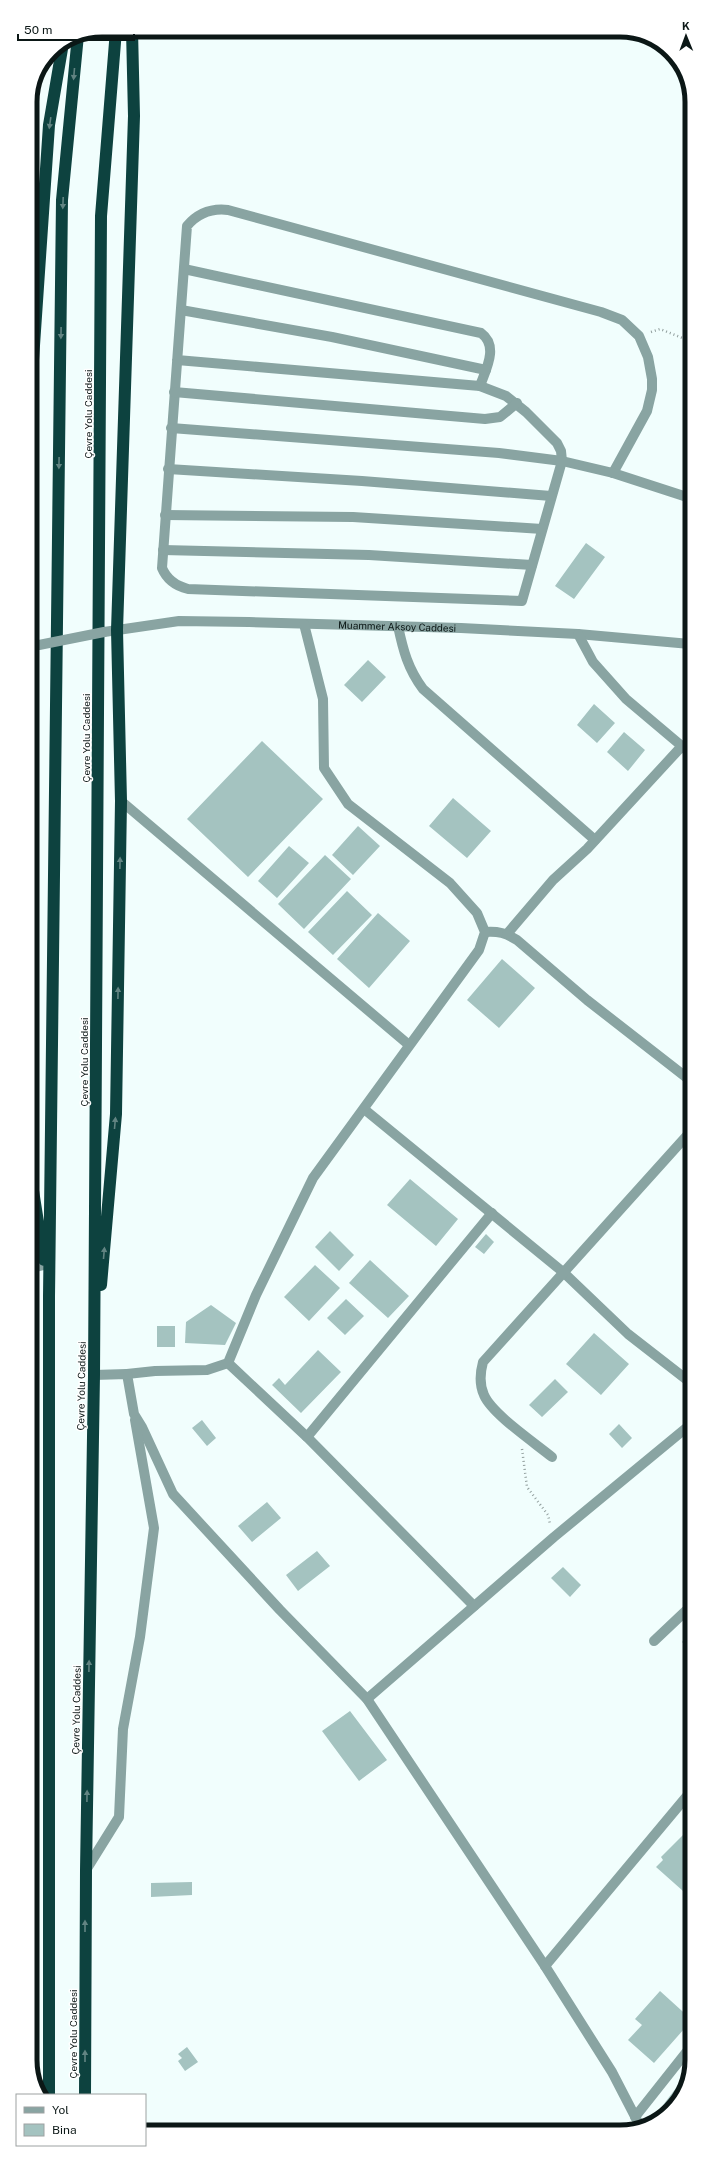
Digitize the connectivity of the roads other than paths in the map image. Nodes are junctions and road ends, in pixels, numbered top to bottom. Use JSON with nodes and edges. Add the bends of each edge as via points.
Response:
{"nodes":[{"id":1,"x":115,"y":37,"type":"edge"},
{"id":2,"x":132,"y":37,"type":"edge"},
{"id":3,"x":77,"y":42,"type":"edge"},
{"id":4,"x":62,"y":52,"type":"edge"},
{"id":5,"x":184,"y":269,"type":"junction"},
{"id":6,"x":37,"y":301,"type":"edge"},
{"id":7,"x":181,"y":310,"type":"junction"},
{"id":8,"x":177,"y":360,"type":"junction"},
{"id":9,"x":486,"y":370,"type":"junction"},
{"id":10,"x":480,"y":386,"type":"junction"},
{"id":11,"x":174,"y":392,"type":"junction"},
{"id":12,"x":517,"y":404,"type":"junction"},
{"id":13,"x":171,"y":428,"type":"junction"},
{"id":14,"x":562,"y":460,"type":"junction"},
{"id":15,"x":168,"y":469,"type":"junction"},
{"id":16,"x":613,"y":473,"type":"junction"},
{"id":17,"x":552,"y":496,"type":"junction"},
{"id":18,"x":685,"y":496,"type":"edge"},
{"id":19,"x":165,"y":515,"type":"junction"},
{"id":20,"x":542,"y":529,"type":"junction"},
{"id":21,"x":163,"y":550,"type":"junction"},
{"id":22,"x":532,"y":565,"type":"junction"},
{"id":23,"x":304,"y":624,"type":"junction"},
{"id":24,"x":398,"y":626,"type":"junction"},
{"id":25,"x":117,"y":630,"type":"junction"},
{"id":26,"x":578,"y":634,"type":"junction"},
{"id":27,"x":685,"y":644,"type":"edge"},
{"id":28,"x":37,"y":646,"type":"edge"},
{"id":29,"x":685,"y":749,"type":"edge"},
{"id":30,"x":685,"y":751,"type":"edge"},
{"id":31,"x":121,"y":801,"type":"junction"},
{"id":32,"x":595,"y":840,"type":"junction"},
{"id":33,"x":485,"y":932,"type":"junction"},
{"id":34,"x":507,"y":934,"type":"junction"},
{"id":35,"x":408,"y":1045,"type":"junction"},
{"id":36,"x":685,"y":1076,"type":"edge"},
{"id":37,"x":364,"y":1109,"type":"junction"},
{"id":38,"x":685,"y":1138,"type":"edge"},
{"id":39,"x":492,"y":1213,"type":"junction"},
{"id":40,"x":37,"y":1218,"type":"edge"},
{"id":41,"x":44,"y":1265,"type":"junction"},
{"id":42,"x":37,"y":1267,"type":"edge"},
{"id":43,"x":563,"y":1272,"type":"junction"},
{"id":44,"x":49,"y":1297,"type":"junction"},
{"id":45,"x":228,"y":1363,"type":"junction"},
{"id":46,"x":127,"y":1374,"type":"junction"},
{"id":47,"x":94,"y":1376,"type":"junction"},
{"id":48,"x":685,"y":1377,"type":"edge"},
{"id":49,"x":134,"y":1414,"type":"junction"},
{"id":50,"x":685,"y":1429,"type":"edge"},
{"id":51,"x":307,"y":1437,"type":"junction"},
{"id":52,"x":552,"y":1457,"type":"dead end"},
{"id":53,"x":474,"y":1606,"type":"junction"},
{"id":54,"x":685,"y":1612,"type":"edge"},
{"id":55,"x":654,"y":1641,"type":"dead end"},
{"id":56,"x":367,"y":1699,"type":"junction"},
{"id":57,"x":685,"y":1798,"type":"edge"},
{"id":58,"x":86,"y":1870,"type":"junction"},
{"id":59,"x":545,"y":1966,"type":"junction"},
{"id":60,"x":685,"y":2054,"type":"edge"},
{"id":61,"x":48,"y":2094,"type":"edge"},
{"id":62,"x":85,"y":2094,"type":"edge"},
{"id":63,"x":635,"y":2117,"type":"junction"},
{"id":64,"x":638,"y":2123,"type":"edge"}],
"edges":[{"from":1,"to":47,"type":"highway","name":"Çevre Yolu Caddesi","via":[[101,216]]},
{"from":2,"to":25,"type":"highway","via":[[134,116]]},
{"from":3,"to":44,"type":"highway","one_way":true,"via":[[62,200]]},
{"from":4,"to":6,"type":"highway","one_way":true,"via":[[49,125]]},
{"from":5,"to":7,"type":"street"},
{"from":5,"to":9,"type":"street","via":[[481,333],[491,345]]},
{"from":5,"to":16,"type":"street","via":[[187,226],[204,212],[220,209],[601,312],[622,320],[639,336],[648,356],[652,379],[647,411]]},
{"from":7,"to":8,"type":"street"},
{"from":7,"to":9,"type":"street","via":[[332,336]]},
{"from":8,"to":10,"type":"street"},
{"from":8,"to":11,"type":"street"},
{"from":9,"to":10,"type":"street"},
{"from":10,"to":12,"type":"street"},
{"from":11,"to":12,"type":"street","via":[[486,419],[500,417]]},
{"from":11,"to":13,"type":"street"},
{"from":12,"to":14,"type":"street","via":[[557,443]]},
{"from":13,"to":14,"type":"street"},
{"from":13,"to":15,"type":"street"},
{"from":14,"to":16,"type":"street"},
{"from":14,"to":17,"type":"street"},
{"from":15,"to":17,"type":"street"},
{"from":15,"to":19,"type":"street"},
{"from":16,"to":18,"type":"street"},
{"from":17,"to":20,"type":"street"},
{"from":19,"to":20,"type":"street","via":[[353,517]]},
{"from":19,"to":21,"type":"street"},
{"from":20,"to":22,"type":"street"},
{"from":21,"to":22,"type":"street","via":[[369,555]]},
{"from":21,"to":22,"type":"street","via":[[164,573],[172,582],[188,589],[522,601]]},
{"from":23,"to":24,"type":"street","name":"Muammer Aksoy Caddesi"},
{"from":23,"to":25,"type":"street","name":"Muammer Aksoy Caddesi","via":[[179,621]]},
{"from":23,"to":33,"type":"street","via":[[323,699],[324,768],[348,804],[450,884],[477,913]]},
{"from":24,"to":26,"type":"street","name":"Muammer Aksoy Caddesi"},
{"from":24,"to":32,"type":"street","via":[[403,654],[423,688]]},
{"from":25,"to":28,"type":"street","name":"Muammer Aksoy Caddesi","bridge":true},
{"from":25,"to":31,"type":"highway"},
{"from":26,"to":27,"type":"street","name":"Muammer Aksoy Caddesi"},
{"from":26,"to":29,"type":"street","via":[[593,662],[626,699]]},
{"from":30,"to":32,"type":"street"},
{"from":31,"to":35,"type":"street"},
{"from":47,"to":31,"type":"highway","one_way":true,"via":[[116,1114]]},
{"from":32,"to":34,"type":"street","via":[[553,880]]},
{"from":33,"to":34,"type":"street"},
{"from":33,"to":35,"type":"street","via":[[479,950]]},
{"from":34,"to":36,"type":"street"},
{"from":35,"to":37,"type":"street"},
{"from":37,"to":39,"type":"street"},
{"from":37,"to":45,"type":"street","via":[[313,1178],[256,1296]]},
{"from":38,"to":43,"type":"street"},
{"from":39,"to":43,"type":"street"},
{"from":39,"to":51,"type":"street"},
{"from":40,"to":41,"type":"highway"},
{"from":41,"to":42,"type":"street"},
{"from":41,"to":44,"type":"highway"},
{"from":43,"to":48,"type":"street","via":[[628,1334]]},
{"from":43,"to":52,"type":"street","via":[[483,1362],[480,1376],[484,1395],[497,1412]]},
{"from":44,"to":61,"type":"highway"},
{"from":45,"to":46,"type":"street","via":[[207,1370],[155,1370]]},
{"from":45,"to":51,"type":"street"},
{"from":46,"to":47,"type":"street"},
{"from":46,"to":49,"type":"street"},
{"from":58,"to":47,"type":"highway","name":"Çevre Yolu Caddesi","one_way":true},
{"from":49,"to":56,"type":"street","via":[[173,1494],[280,1610]]},
{"from":49,"to":58,"type":"street","via":[[154,1528],[140,1637],[123,1729],[119,1817]]},
{"from":50,"to":53,"type":"street"},
{"from":51,"to":53,"type":"street"},
{"from":53,"to":56,"type":"street"},
{"from":54,"to":55,"type":"street"},
{"from":56,"to":59,"type":"street"},
{"from":57,"to":59,"type":"street"},
{"from":62,"to":58,"type":"highway","name":"Çevre Yolu Caddesi","one_way":true},
{"from":59,"to":63,"type":"street","via":[[612,2072]]},
{"from":60,"to":63,"type":"street"},
{"from":63,"to":64,"type":"street"}]}
